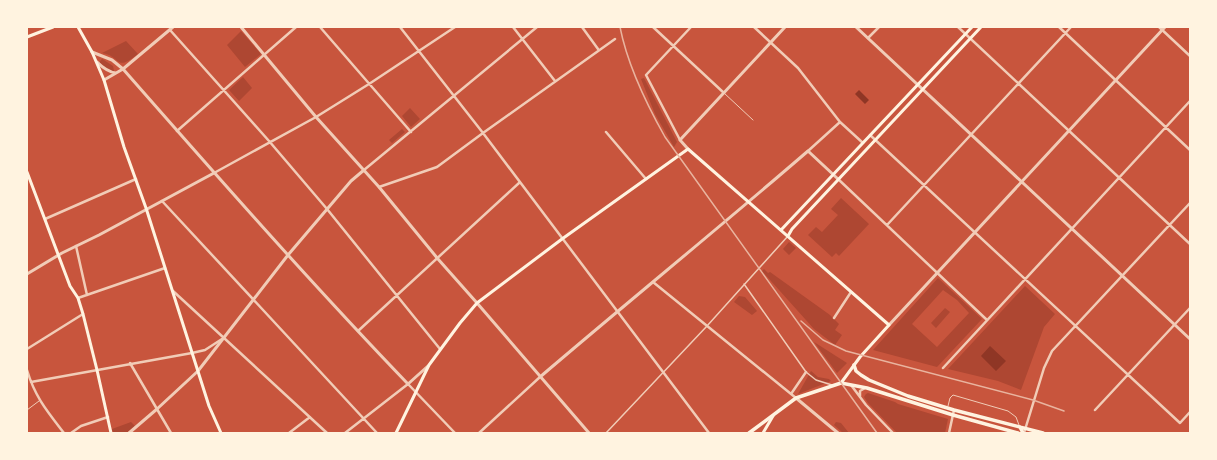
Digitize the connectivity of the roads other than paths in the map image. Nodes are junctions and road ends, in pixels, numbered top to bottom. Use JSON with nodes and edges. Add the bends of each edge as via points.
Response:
{"nodes":[{"id":1,"x":53,"y":27,"type":"edge"},
{"id":2,"x":78,"y":27,"type":"edge"},
{"id":3,"x":173,"y":27,"type":"edge"},
{"id":4,"x":241,"y":27,"type":"edge"},
{"id":5,"x":296,"y":27,"type":"edge"},
{"id":6,"x":320,"y":27,"type":"edge"},
{"id":7,"x":400,"y":27,"type":"edge"},
{"id":8,"x":456,"y":27,"type":"edge"},
{"id":9,"x":513,"y":27,"type":"edge"},
{"id":10,"x":537,"y":27,"type":"edge"},
{"id":11,"x":582,"y":27,"type":"edge"},
{"id":12,"x":653,"y":27,"type":"edge"},
{"id":13,"x":691,"y":27,"type":"edge"},
{"id":14,"x":754,"y":27,"type":"edge"},
{"id":15,"x":785,"y":27,"type":"edge"},
{"id":16,"x":856,"y":27,"type":"edge"},
{"id":17,"x":878,"y":27,"type":"edge"},
{"id":18,"x":958,"y":27,"type":"edge"},
{"id":19,"x":972,"y":27,"type":"edge"},
{"id":20,"x":981,"y":27,"type":"edge"},
{"id":21,"x":1059,"y":27,"type":"edge"},
{"id":22,"x":1071,"y":27,"type":"edge"},
{"id":23,"x":1159,"y":27,"type":"edge"},
{"id":24,"x":1164,"y":28,"type":"edge"},
{"id":25,"x":170,"y":30,"type":"junction"},
{"id":26,"x":1066,"y":33,"type":"junction"},
{"id":27,"x":966,"y":34,"type":"junction"},
{"id":28,"x":27,"y":37,"type":"edge"},
{"id":29,"x":615,"y":38,"type":"dead end"},
{"id":30,"x":868,"y":38,"type":"junction"},
{"id":31,"x":970,"y":38,"type":"junction"},
{"id":32,"x":522,"y":39,"type":"junction"},
{"id":33,"x":771,"y":42,"type":"junction"},
{"id":34,"x":673,"y":46,"type":"junction"},
{"id":35,"x":599,"y":49,"type":"junction"},
{"id":36,"x":92,"y":52,"type":"junction"},
{"id":37,"x":419,"y":52,"type":"junction"},
{"id":38,"x":264,"y":54,"type":"junction"},
{"id":39,"x":1190,"y":56,"type":"edge"},
{"id":40,"x":95,"y":61,"type":"junction"},
{"id":41,"x":123,"y":69,"type":"junction"},
{"id":42,"x":116,"y":73,"type":"junction"},
{"id":43,"x":104,"y":80,"type":"junction"},
{"id":44,"x":1116,"y":80,"type":"junction"},
{"id":45,"x":555,"y":82,"type":"junction"},
{"id":46,"x":369,"y":84,"type":"junction"},
{"id":47,"x":918,"y":84,"type":"junction"},
{"id":48,"x":1019,"y":84,"type":"junction"},
{"id":49,"x":923,"y":89,"type":"junction"},
{"id":50,"x":223,"y":90,"type":"junction"},
{"id":51,"x":724,"y":93,"type":"junction"},
{"id":52,"x":453,"y":95,"type":"junction"},
{"id":53,"x":1190,"y":101,"type":"edge"},
{"id":54,"x":316,"y":116,"type":"junction"},
{"id":55,"x":753,"y":120,"type":"dead end"},
{"id":56,"x":840,"y":122,"type":"junction"},
{"id":57,"x":1166,"y":127,"type":"junction"},
{"id":58,"x":177,"y":131,"type":"junction"},
{"id":59,"x":1068,"y":131,"type":"junction"},
{"id":60,"x":411,"y":132,"type":"junction"},
{"id":61,"x":606,"y":132,"type":"dead end"},
{"id":62,"x":483,"y":133,"type":"junction"},
{"id":63,"x":870,"y":135,"type":"junction"},
{"id":64,"x":972,"y":135,"type":"junction"},
{"id":65,"x":875,"y":139,"type":"junction"},
{"id":66,"x":680,"y":140,"type":"junction"},
{"id":67,"x":269,"y":141,"type":"junction"},
{"id":68,"x":863,"y":143,"type":"junction"},
{"id":69,"x":688,"y":149,"type":"junction"},
{"id":70,"x":1190,"y":150,"type":"edge"},
{"id":71,"x":808,"y":151,"type":"junction"},
{"id":72,"x":364,"y":170,"type":"junction"},
{"id":73,"x":27,"y":172,"type":"edge"},
{"id":74,"x":214,"y":173,"type":"junction"},
{"id":75,"x":834,"y":174,"type":"junction"},
{"id":76,"x":646,"y":178,"type":"junction"},
{"id":77,"x":1119,"y":178,"type":"junction"},
{"id":78,"x":136,"y":179,"type":"junction"},
{"id":79,"x":838,"y":179,"type":"junction"},
{"id":80,"x":1022,"y":181,"type":"junction"},
{"id":81,"x":520,"y":183,"type":"junction"},
{"id":82,"x":925,"y":186,"type":"junction"},
{"id":83,"x":379,"y":187,"type":"junction"},
{"id":84,"x":162,"y":201,"type":"junction"},
{"id":85,"x":748,"y":202,"type":"junction"},
{"id":86,"x":1190,"y":203,"type":"edge"},
{"id":87,"x":146,"y":208,"type":"junction"},
{"id":88,"x":327,"y":209,"type":"junction"},
{"id":89,"x":45,"y":219,"type":"junction"},
{"id":90,"x":788,"y":224,"type":"junction"},
{"id":91,"x":887,"y":225,"type":"junction"},
{"id":92,"x":1170,"y":225,"type":"junction"},
{"id":93,"x":1072,"y":228,"type":"junction"},
{"id":94,"x":792,"y":229,"type":"junction"},
{"id":95,"x":781,"y":230,"type":"junction"},
{"id":96,"x":974,"y":232,"type":"junction"},
{"id":97,"x":788,"y":236,"type":"junction"},
{"id":98,"x":562,"y":239,"type":"junction"},
{"id":99,"x":1190,"y":244,"type":"edge"},
{"id":100,"x":76,"y":246,"type":"junction"},
{"id":101,"x":58,"y":255,"type":"junction"},
{"id":102,"x":288,"y":255,"type":"junction"},
{"id":103,"x":438,"y":259,"type":"junction"},
{"id":104,"x":165,"y":268,"type":"junction"},
{"id":105,"x":937,"y":272,"type":"junction"},
{"id":106,"x":27,"y":274,"type":"edge"},
{"id":107,"x":1123,"y":276,"type":"junction"},
{"id":108,"x":1025,"y":279,"type":"junction"},
{"id":109,"x":653,"y":282,"type":"junction"},
{"id":110,"x":744,"y":284,"type":"junction"},
{"id":111,"x":172,"y":290,"type":"junction"},
{"id":112,"x":851,"y":292,"type":"junction"},
{"id":113,"x":87,"y":295,"type":"junction"},
{"id":114,"x":397,"y":295,"type":"junction"},
{"id":115,"x":78,"y":298,"type":"junction"},
{"id":116,"x":253,"y":300,"type":"junction"},
{"id":117,"x":478,"y":303,"type":"junction"},
{"id":118,"x":1190,"y":308,"type":"edge"},
{"id":119,"x":617,"y":311,"type":"junction"},
{"id":120,"x":82,"y":314,"type":"junction"},
{"id":121,"x":834,"y":318,"type":"dead end"},
{"id":122,"x":987,"y":320,"type":"junction"},
{"id":123,"x":889,"y":325,"type":"junction"},
{"id":124,"x":1175,"y":325,"type":"junction"},
{"id":125,"x":707,"y":326,"type":"junction"},
{"id":126,"x":1075,"y":326,"type":"junction"},
{"id":127,"x":358,"y":331,"type":"junction"},
{"id":128,"x":223,"y":338,"type":"junction"},
{"id":129,"x":1190,"y":339,"type":"edge"},
{"id":130,"x":27,"y":349,"type":"edge"},
{"id":131,"x":440,"y":349,"type":"junction"},
{"id":132,"x":192,"y":353,"type":"junction"},
{"id":133,"x":130,"y":363,"type":"junction"},
{"id":134,"x":429,"y":365,"type":"junction"},
{"id":135,"x":854,"y":365,"type":"junction"},
{"id":136,"x":942,"y":368,"type":"dead end"},
{"id":137,"x":27,"y":370,"type":"edge"},
{"id":138,"x":97,"y":370,"type":"junction"},
{"id":139,"x":198,"y":371,"type":"junction"},
{"id":140,"x":806,"y":372,"type":"junction"},
{"id":141,"x":663,"y":373,"type":"junction"},
{"id":142,"x":1128,"y":375,"type":"junction"},
{"id":143,"x":540,"y":377,"type":"junction"},
{"id":144,"x":31,"y":382,"type":"junction"},
{"id":145,"x":841,"y":383,"type":"junction"},
{"id":146,"x":408,"y":384,"type":"junction"},
{"id":147,"x":850,"y":384,"type":"junction"},
{"id":148,"x":833,"y":386,"type":"junction"},
{"id":149,"x":867,"y":388,"type":"junction"},
{"id":150,"x":416,"y":392,"type":"junction"},
{"id":151,"x":791,"y":394,"type":"junction"},
{"id":152,"x":860,"y":397,"type":"junction"},
{"id":153,"x":796,"y":398,"type":"junction"},
{"id":154,"x":39,"y":401,"type":"junction"},
{"id":155,"x":948,"y":408,"type":"junction"},
{"id":156,"x":157,"y":409,"type":"junction"},
{"id":157,"x":27,"y":410,"type":"edge"},
{"id":158,"x":954,"y":410,"type":"junction"},
{"id":159,"x":1095,"y":410,"type":"dead end"},
{"id":160,"x":1190,"y":412,"type":"edge"},
{"id":161,"x":946,"y":413,"type":"junction"},
{"id":162,"x":953,"y":415,"type":"junction"},
{"id":163,"x":772,"y":416,"type":"junction"},
{"id":164,"x":108,"y":417,"type":"junction"},
{"id":165,"x":310,"y":417,"type":"junction"},
{"id":166,"x":364,"y":418,"type":"junction"},
{"id":167,"x":1020,"y":427,"type":"junction"},
{"id":168,"x":1025,"y":428,"type":"junction"},
{"id":169,"x":64,"y":433,"type":"edge"},
{"id":170,"x":71,"y":433,"type":"edge"},
{"id":171,"x":111,"y":433,"type":"edge"},
{"id":172,"x":129,"y":433,"type":"edge"},
{"id":173,"x":172,"y":433,"type":"edge"},
{"id":174,"x":221,"y":433,"type":"edge"},
{"id":175,"x":289,"y":433,"type":"edge"},
{"id":176,"x":327,"y":433,"type":"edge"},
{"id":177,"x":345,"y":433,"type":"edge"},
{"id":178,"x":377,"y":433,"type":"edge"},
{"id":179,"x":396,"y":433,"type":"edge"},
{"id":180,"x":455,"y":433,"type":"edge"},
{"id":181,"x":479,"y":433,"type":"edge"},
{"id":182,"x":589,"y":433,"type":"edge"},
{"id":183,"x":606,"y":433,"type":"edge"},
{"id":184,"x":709,"y":433,"type":"edge"},
{"id":185,"x":749,"y":433,"type":"edge"},
{"id":186,"x":763,"y":433,"type":"edge"},
{"id":187,"x":838,"y":433,"type":"edge"},
{"id":188,"x":893,"y":433,"type":"edge"},
{"id":189,"x":949,"y":433,"type":"edge"},
{"id":190,"x":1018,"y":433,"type":"edge"},
{"id":191,"x":1024,"y":433,"type":"edge"},
{"id":192,"x":1043,"y":433,"type":"edge"}],
"edges":[{"from":1,"to":28,"type":"main road"},
{"from":2,"to":36,"type":"main road"},
{"from":3,"to":25,"type":"street"},
{"from":4,"to":38,"type":"street"},
{"from":5,"to":38,"type":"street"},
{"from":6,"to":46,"type":"street"},
{"from":7,"to":37,"type":"street"},
{"from":8,"to":37,"type":"street"},
{"from":9,"to":32,"type":"street"},
{"from":10,"to":32,"type":"street"},
{"from":11,"to":35,"type":"street"},
{"from":12,"to":34,"type":"street"},
{"from":13,"to":34,"type":"street"},
{"from":14,"to":33,"type":"street"},
{"from":15,"to":33,"type":"street"},
{"from":16,"to":30,"type":"street"},
{"from":17,"to":30,"type":"street"},
{"from":18,"to":27,"type":"street"},
{"from":19,"to":27,"type":"main road"},
{"from":20,"to":31,"type":"main road"},
{"from":21,"to":26,"type":"street"},
{"from":22,"to":26,"type":"street"},
{"from":23,"to":24,"type":"street"},
{"from":24,"to":39,"type":"street"},
{"from":24,"to":44,"type":"street"},
{"from":25,"to":41,"type":"street"},
{"from":25,"to":50,"type":"street"},
{"from":26,"to":44,"type":"street"},
{"from":26,"to":48,"type":"street"},
{"from":27,"to":31,"type":"street"},
{"from":27,"to":47,"type":"main road"},
{"from":29,"to":35,"type":"street"},
{"from":30,"to":47,"type":"street"},
{"from":31,"to":48,"type":"street"},
{"from":31,"to":49,"type":"main road"},
{"from":32,"to":45,"type":"street"},
{"from":32,"to":52,"type":"street"},
{"from":33,"to":51,"type":"street"},
{"from":33,"to":56,"type":"street","via":[[798,68]]},
{"from":34,"to":51,"type":"street"},
{"from":34,"to":66,"type":"street","via":[[646,75]]},
{"from":35,"to":45,"type":"street"},
{"from":36,"to":40,"type":"main road"},
{"from":36,"to":41,"type":"street","via":[[112,60]]},
{"from":37,"to":46,"type":"street"},
{"from":37,"to":52,"type":"street"},
{"from":38,"to":50,"type":"street"},
{"from":38,"to":54,"type":"street"},
{"from":40,"to":42,"type":"street","via":[[104,69]]},
{"from":40,"to":43,"type":"main road"},
{"from":41,"to":42,"type":"street"},
{"from":41,"to":58,"type":"street"},
{"from":42,"to":43,"type":"street"},
{"from":43,"to":78,"type":"main road"},
{"from":44,"to":57,"type":"street"},
{"from":44,"to":59,"type":"street"},
{"from":45,"to":62,"type":"street"},
{"from":46,"to":54,"type":"street"},
{"from":46,"to":60,"type":"street"},
{"from":47,"to":49,"type":"street"},
{"from":47,"to":63,"type":"main road"},
{"from":48,"to":59,"type":"street"},
{"from":48,"to":64,"type":"street"},
{"from":49,"to":64,"type":"street"},
{"from":49,"to":65,"type":"main road"},
{"from":50,"to":58,"type":"street"},
{"from":50,"to":67,"type":"street"},
{"from":51,"to":55,"type":"lane"},
{"from":51,"to":66,"type":"street"},
{"from":52,"to":60,"type":"street"},
{"from":52,"to":62,"type":"street"},
{"from":53,"to":57,"type":"street"},
{"from":54,"to":67,"type":"street"},
{"from":54,"to":72,"type":"street"},
{"from":56,"to":68,"type":"street"},
{"from":56,"to":71,"type":"street"},
{"from":57,"to":70,"type":"street"},
{"from":57,"to":77,"type":"street"},
{"from":58,"to":74,"type":"street"},
{"from":59,"to":77,"type":"street"},
{"from":59,"to":80,"type":"street"},
{"from":60,"to":72,"type":"street"},
{"from":61,"to":76,"type":"street"},
{"from":62,"to":81,"type":"street"},
{"from":62,"to":83,"type":"street","via":[[437,167]]},
{"from":63,"to":65,"type":"street"},
{"from":63,"to":68,"type":"main road"},
{"from":64,"to":80,"type":"street"},
{"from":64,"to":82,"type":"street"},
{"from":65,"to":79,"type":"main road"},
{"from":65,"to":82,"type":"street"},
{"from":66,"to":69,"type":"street"},
{"from":67,"to":74,"type":"street"},
{"from":67,"to":88,"type":"street"},
{"from":68,"to":75,"type":"main road"},
{"from":69,"to":76,"type":"main road"},
{"from":69,"to":85,"type":"main road"},
{"from":71,"to":75,"type":"street"},
{"from":71,"to":85,"type":"street"},
{"from":72,"to":83,"type":"street"},
{"from":72,"to":88,"type":"street"},
{"from":73,"to":89,"type":"main road"},
{"from":74,"to":84,"type":"street"},
{"from":74,"to":102,"type":"street"},
{"from":75,"to":79,"type":"street"},
{"from":75,"to":90,"type":"main road"},
{"from":76,"to":98,"type":"main road"},
{"from":77,"to":92,"type":"street"},
{"from":77,"to":93,"type":"street"},
{"from":78,"to":87,"type":"main road"},
{"from":78,"to":89,"type":"street"},
{"from":79,"to":91,"type":"street"},
{"from":79,"to":94,"type":"main road"},
{"from":80,"to":93,"type":"street"},
{"from":80,"to":96,"type":"street"},
{"from":81,"to":98,"type":"street"},
{"from":81,"to":103,"type":"street"},
{"from":82,"to":91,"type":"street"},
{"from":82,"to":96,"type":"street"},
{"from":83,"to":103,"type":"street"},
{"from":84,"to":87,"type":"street"},
{"from":84,"to":116,"type":"street"},
{"from":85,"to":95,"type":"main road"},
{"from":85,"to":109,"type":"street"},
{"from":86,"to":92,"type":"street"},
{"from":87,"to":100,"type":"street"},
{"from":87,"to":104,"type":"main road"},
{"from":88,"to":102,"type":"street"},
{"from":88,"to":114,"type":"street"},
{"from":89,"to":101,"type":"main road"},
{"from":90,"to":94,"type":"main road"},
{"from":90,"to":95,"type":"main road"},
{"from":91,"to":105,"type":"street"},
{"from":92,"to":99,"type":"street"},
{"from":92,"to":107,"type":"street"},
{"from":93,"to":107,"type":"street"},
{"from":93,"to":108,"type":"street"},
{"from":94,"to":97,"type":"main road"},
{"from":95,"to":97,"type":"main road"},
{"from":96,"to":105,"type":"street"},
{"from":96,"to":108,"type":"street"},
{"from":97,"to":110,"type":"street"},
{"from":97,"to":112,"type":"main road"},
{"from":98,"to":117,"type":"main road"},
{"from":98,"to":119,"type":"street"},
{"from":100,"to":101,"type":"street"},
{"from":100,"to":113,"type":"street"},
{"from":101,"to":106,"type":"street"},
{"from":101,"to":115,"type":"main road","via":[[70,286]]},
{"from":102,"to":116,"type":"street"},
{"from":102,"to":127,"type":"street"},
{"from":103,"to":114,"type":"street"},
{"from":103,"to":117,"type":"street"},
{"from":104,"to":111,"type":"main road"},
{"from":104,"to":113,"type":"street"},
{"from":105,"to":122,"type":"street"},
{"from":105,"to":123,"type":"street"},
{"from":107,"to":124,"type":"street"},
{"from":107,"to":126,"type":"street"},
{"from":108,"to":122,"type":"street"},
{"from":108,"to":126,"type":"street"},
{"from":109,"to":119,"type":"street"},
{"from":109,"to":125,"type":"street"},
{"from":110,"to":125,"type":"street"},
{"from":110,"to":140,"type":"street"},
{"from":111,"to":128,"type":"street"},
{"from":111,"to":132,"type":"main road"},
{"from":112,"to":121,"type":"street"},
{"from":112,"to":123,"type":"main road"},
{"from":113,"to":115,"type":"street"},
{"from":114,"to":127,"type":"street"},
{"from":114,"to":131,"type":"street"},
{"from":115,"to":120,"type":"main road"},
{"from":116,"to":128,"type":"street"},
{"from":116,"to":166,"type":"street"},
{"from":117,"to":131,"type":"main road"},
{"from":117,"to":143,"type":"street"},
{"from":118,"to":124,"type":"street"},
{"from":119,"to":141,"type":"street"},
{"from":119,"to":143,"type":"street"},
{"from":120,"to":130,"type":"street"},
{"from":120,"to":138,"type":"main road"},
{"from":122,"to":136,"type":"street"},
{"from":123,"to":135,"type":"main road"},
{"from":124,"to":129,"type":"street"},
{"from":124,"to":142,"type":"street"},
{"from":125,"to":141,"type":"street"},
{"from":125,"to":151,"type":"street"},
{"from":126,"to":142,"type":"street"},
{"from":126,"to":168,"type":"street","via":[[1048,357]]},
{"from":127,"to":146,"type":"street"},
{"from":128,"to":132,"type":"street","via":[[205,350]]},
{"from":128,"to":139,"type":"street"},
{"from":128,"to":165,"type":"street"},
{"from":131,"to":134,"type":"main road"},
{"from":132,"to":133,"type":"street"},
{"from":132,"to":139,"type":"main road"},
{"from":133,"to":138,"type":"street"},
{"from":133,"to":156,"type":"street"},
{"from":134,"to":146,"type":"street"},
{"from":134,"to":150,"type":"main road"},
{"from":135,"to":145,"type":"main road"},
{"from":135,"to":155,"type":"main road","via":[[856,371],[869,380],[898,393]]},
{"from":137,"to":144,"type":"street"},
{"from":138,"to":144,"type":"street"},
{"from":138,"to":164,"type":"main road"},
{"from":139,"to":156,"type":"street"},
{"from":139,"to":174,"type":"main road"},
{"from":140,"to":148,"type":"street","via":[[816,380]]},
{"from":140,"to":151,"type":"street"},
{"from":141,"to":183,"type":"street"},
{"from":141,"to":184,"type":"street"},
{"from":142,"to":159,"type":"street"},
{"from":142,"to":160,"type":"street","via":[[1180,423]]},
{"from":143,"to":181,"type":"street"},
{"from":143,"to":182,"type":"street"},
{"from":144,"to":154,"type":"street"},
{"from":145,"to":147,"type":"main road"},
{"from":145,"to":148,"type":"main road"},
{"from":146,"to":150,"type":"street"},
{"from":146,"to":166,"type":"street"},
{"from":147,"to":149,"type":"main road"},
{"from":147,"to":152,"type":"street"},
{"from":148,"to":153,"type":"main road"},
{"from":149,"to":152,"type":"street","via":[[860,391]]},
{"from":149,"to":161,"type":"main road"},
{"from":150,"to":179,"type":"main road"},
{"from":150,"to":180,"type":"street"},
{"from":151,"to":153,"type":"street"},
{"from":152,"to":188,"type":"street"},
{"from":153,"to":163,"type":"main road"},
{"from":153,"to":187,"type":"street"},
{"from":154,"to":157,"type":"lane"},
{"from":154,"to":169,"type":"street"},
{"from":155,"to":158,"type":"main road"},
{"from":155,"to":161,"type":"main road"},
{"from":155,"to":167,"type":"lane","via":[[953,395],[1008,411],[1016,417]]},
{"from":156,"to":172,"type":"street"},
{"from":156,"to":173,"type":"street"},
{"from":158,"to":162,"type":"street"},
{"from":158,"to":167,"type":"main road"},
{"from":161,"to":162,"type":"main road"},
{"from":162,"to":189,"type":"street"},
{"from":162,"to":190,"type":"main road"},
{"from":163,"to":185,"type":"main road"},
{"from":163,"to":186,"type":"main road"},
{"from":164,"to":170,"type":"street","via":[[81,426]]},
{"from":164,"to":171,"type":"main road"},
{"from":165,"to":175,"type":"street"},
{"from":165,"to":176,"type":"street"},
{"from":166,"to":177,"type":"street"},
{"from":166,"to":178,"type":"street"},
{"from":167,"to":168,"type":"main road"},
{"from":167,"to":191,"type":"main road"},
{"from":168,"to":191,"type":"street"},
{"from":168,"to":192,"type":"main road"}]}
